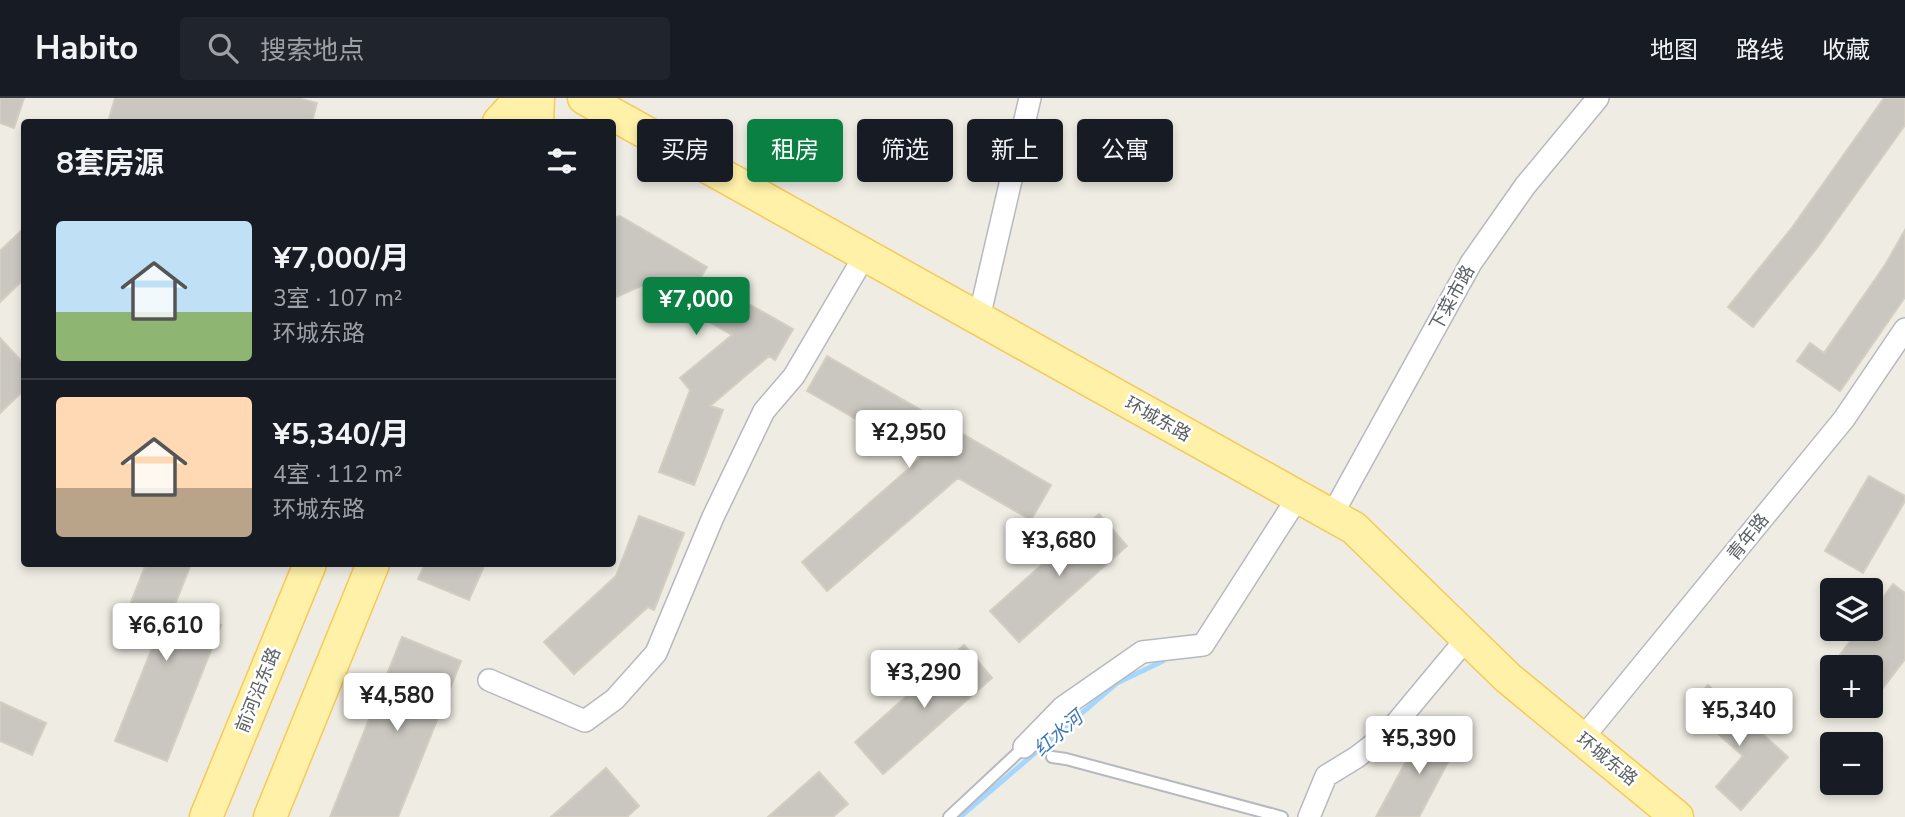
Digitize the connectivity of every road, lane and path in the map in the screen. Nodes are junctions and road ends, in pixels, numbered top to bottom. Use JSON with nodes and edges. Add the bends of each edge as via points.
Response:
{"nodes":[{"id":1,"x":521,"y":98,"type":"edge"},
{"id":2,"x":538,"y":98,"type":"edge"},
{"id":3,"x":584,"y":98,"type":"edge"},
{"id":4,"x":1030,"y":98,"type":"edge"},
{"id":5,"x":1598,"y":98,"type":"edge"},
{"id":6,"x":502,"y":119,"type":"edge"},
{"id":7,"x":537,"y":119,"type":"edge"},
{"id":8,"x":865,"y":255,"type":"junction"},
{"id":9,"x":979,"y":318,"type":"junction"},
{"id":10,"x":1905,"y":329,"type":"edge"},
{"id":11,"x":1298,"y":496,"type":"junction"},
{"id":12,"x":1332,"y":516,"type":"junction"},
{"id":13,"x":309,"y":567,"type":"edge"},
{"id":14,"x":372,"y":567,"type":"edge"},
{"id":15,"x":1466,"y":638,"type":"junction"},
{"id":16,"x":489,"y":680,"type":"dead end"},
{"id":17,"x":1582,"y":739,"type":"junction"},
{"id":18,"x":1024,"y":747,"type":"joint"},
{"id":19,"x":1052,"y":757,"type":"dead end"},
{"id":20,"x":206,"y":817,"type":"edge"},
{"id":21,"x":270,"y":817,"type":"edge"},
{"id":22,"x":949,"y":817,"type":"edge"},
{"id":23,"x":1282,"y":817,"type":"edge"},
{"id":24,"x":1309,"y":817,"type":"edge"},
{"id":25,"x":1677,"y":817,"type":"edge"}],
"edges":[{"from":1,"to":6,"type":"main road"},
{"from":2,"to":7,"type":"main road"},
{"from":3,"to":8,"type":"main road","name":"环城东路"},
{"from":4,"to":9,"type":"street"},
{"from":5,"to":12,"type":"street","name":"下菜市路","via":[[1525,186],[1471,263]]},
{"from":8,"to":9,"type":"main road","name":"环城东路"},
{"from":8,"to":16,"type":"street","via":[[794,376],[764,411],[656,653],[615,699],[585,721]]},
{"from":9,"to":11,"type":"main road","name":"环城东路"},
{"from":10,"to":17,"type":"street","name":"青年路","via":[[1844,419]]},
{"from":11,"to":12,"type":"main road","name":"环城东路"},
{"from":11,"to":18,"type":"street","via":[[1203,645],[1142,652],[1063,706]]},
{"from":12,"to":15,"type":"main road","name":"环城东路","via":[[1354,528]]},
{"from":13,"to":20,"type":"main road","name":"前河沿东路"},
{"from":14,"to":21,"type":"main road"},
{"from":15,"to":17,"type":"main road","name":"环城东路"},
{"from":15,"to":24,"type":"street","via":[[1388,733],[1326,776]]},
{"from":17,"to":25,"type":"main road","name":"环城东路"},
{"from":18,"to":22,"type":"lane"},
{"from":19,"to":23,"type":"lane"}]}
